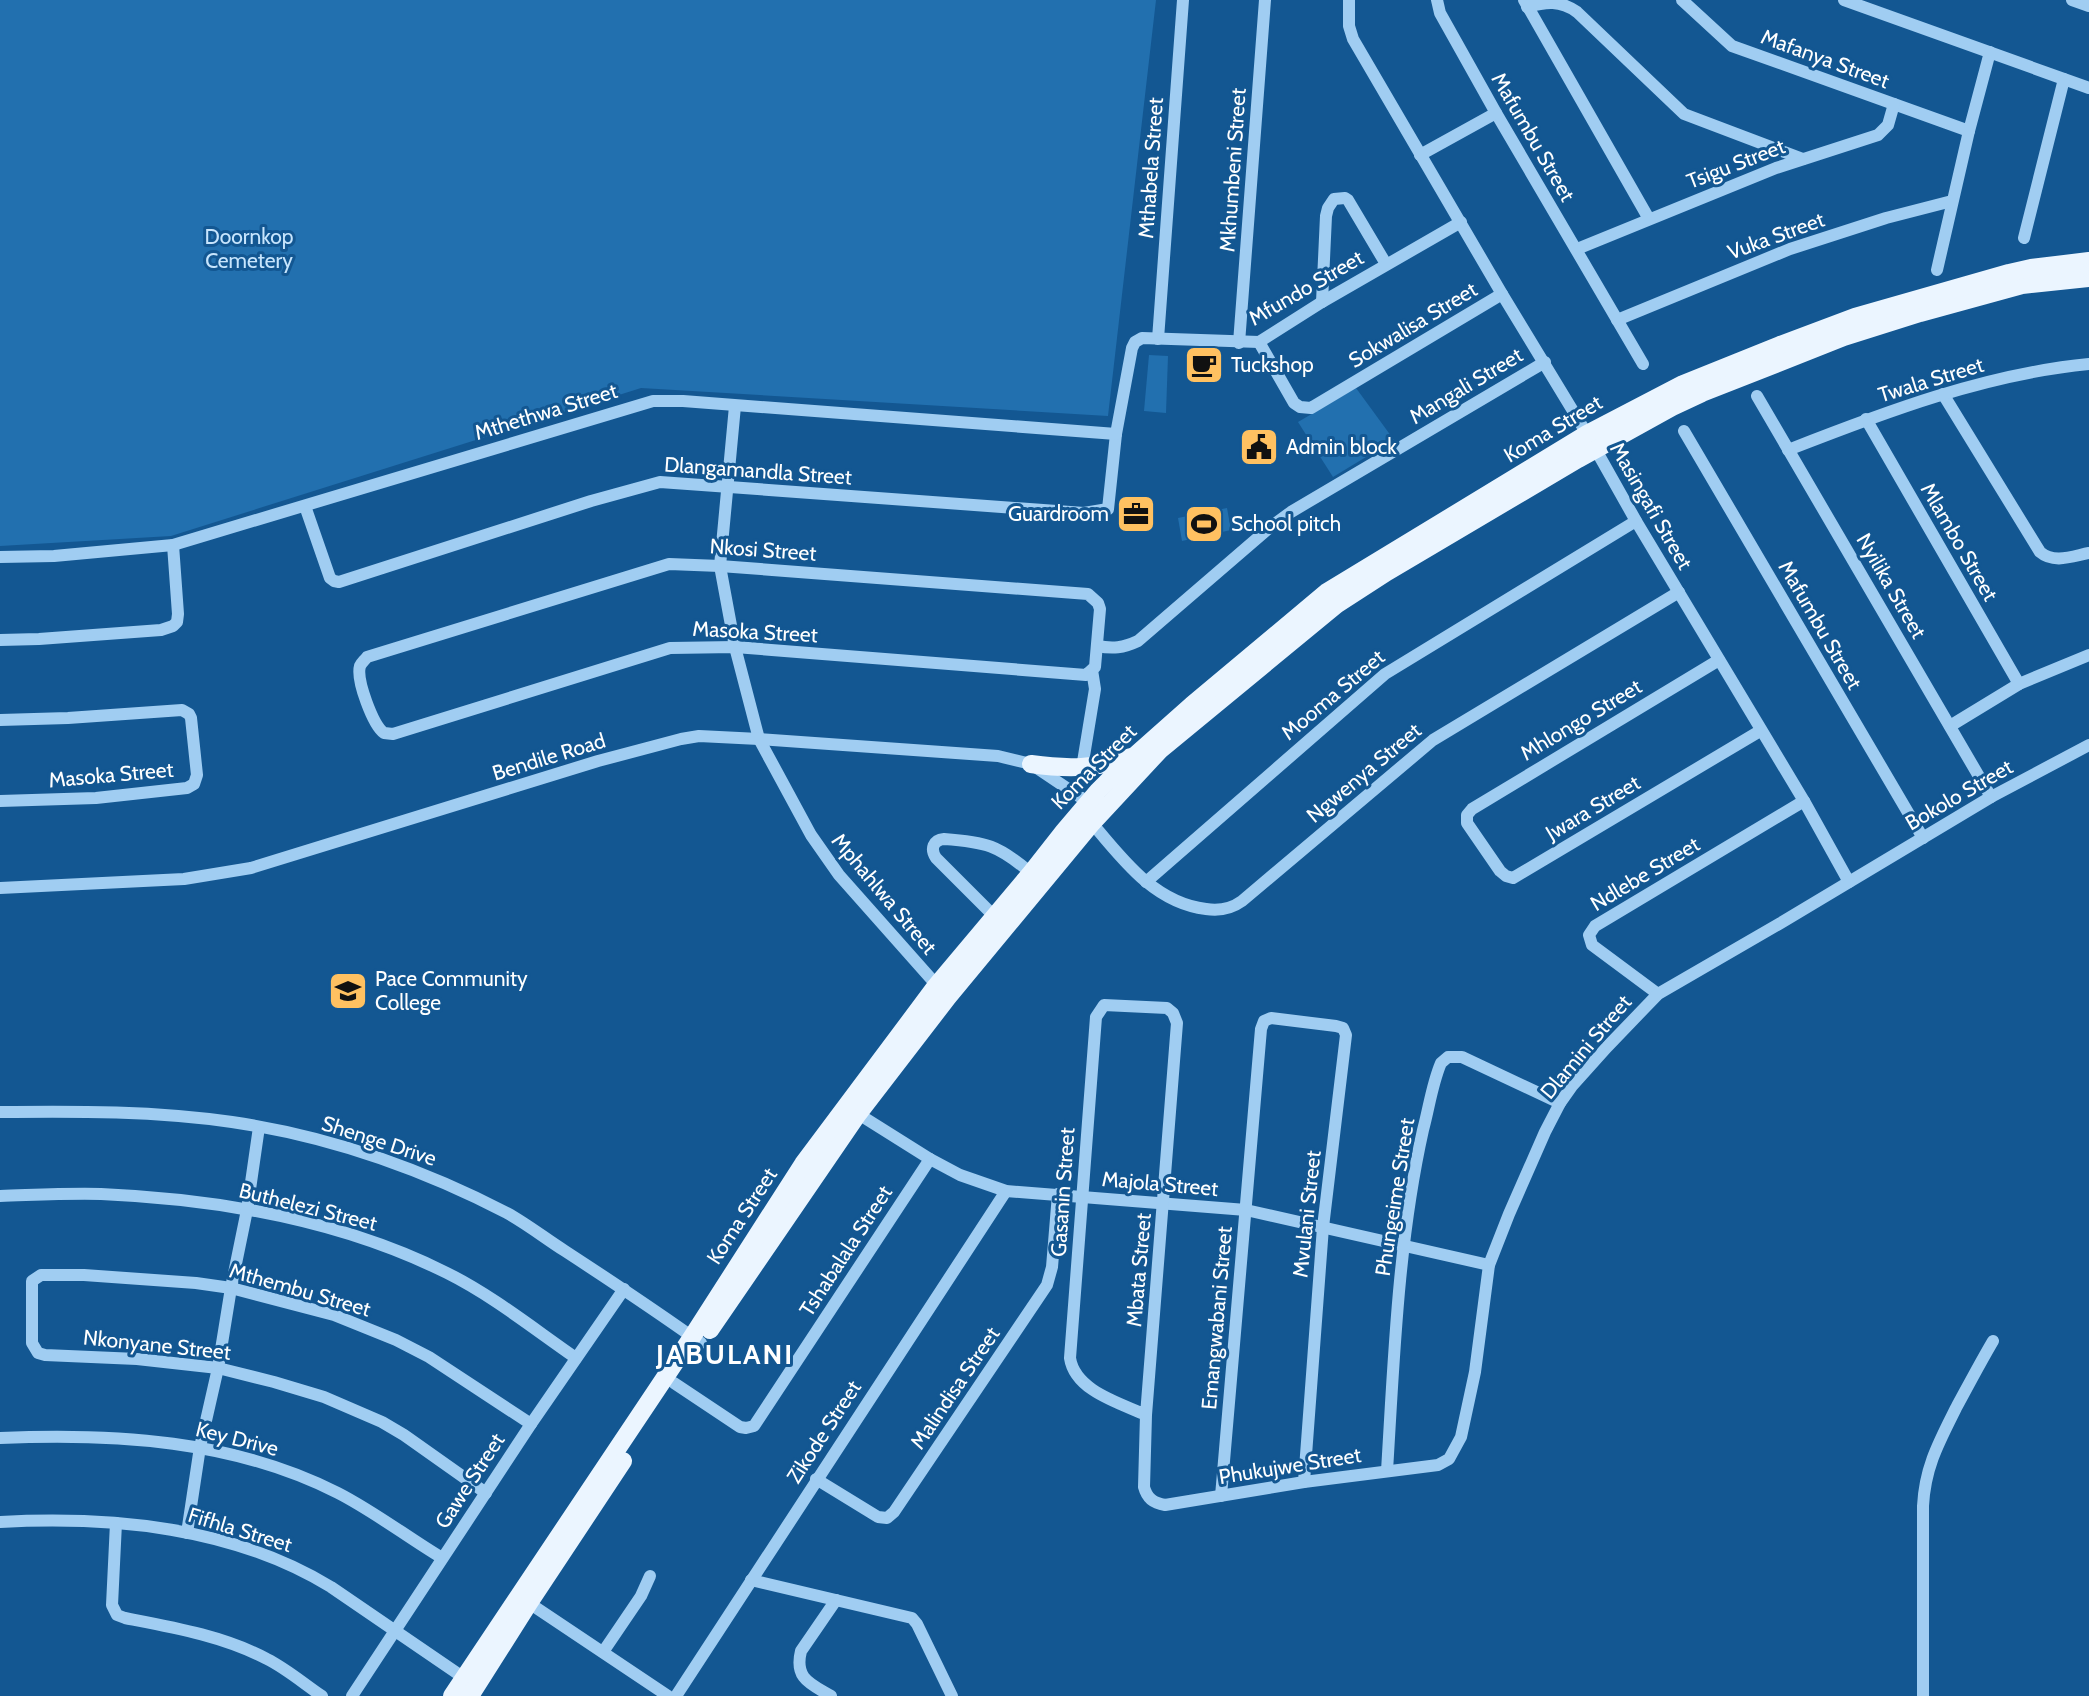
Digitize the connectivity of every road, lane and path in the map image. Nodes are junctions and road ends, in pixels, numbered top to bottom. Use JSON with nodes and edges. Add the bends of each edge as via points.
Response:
{"nodes":[{"id":1,"x":1183,"y":0,"type":"edge"},
{"id":2,"x":1265,"y":0,"type":"edge"},
{"id":3,"x":1349,"y":0,"type":"edge"},
{"id":4,"x":1437,"y":0,"type":"edge"},
{"id":5,"x":1682,"y":0,"type":"edge"},
{"id":6,"x":1844,"y":0,"type":"edge"},
{"id":7,"x":2072,"y":0,"type":"edge"},
{"id":8,"x":1525,"y":4,"type":"edge"},
{"id":9,"x":2089,"y":6,"type":"edge"},
{"id":10,"x":1990,"y":52,"type":"junction"},
{"id":11,"x":2064,"y":79,"type":"junction"},
{"id":12,"x":2089,"y":88,"type":"edge"},
{"id":13,"x":1894,"y":104,"type":"junction"},
{"id":14,"x":1496,"y":113,"type":"junction"},
{"id":15,"x":1969,"y":131,"type":"junction"},
{"id":16,"x":1420,"y":155,"type":"junction"},
{"id":17,"x":1802,"y":159,"type":"junction"},
{"id":18,"x":1952,"y":201,"type":"junction"},
{"id":19,"x":1649,"y":219,"type":"junction"},
{"id":20,"x":1461,"y":222,"type":"junction"},
{"id":21,"x":2024,"y":238,"type":"dead end"},
{"id":22,"x":1577,"y":249,"type":"junction"},
{"id":23,"x":2089,"y":261,"type":"edge"},
{"id":24,"x":1386,"y":264,"type":"junction"},
{"id":25,"x":1937,"y":270,"type":"dead end"},
{"id":26,"x":2089,"y":278,"type":"edge"},
{"id":27,"x":1502,"y":294,"type":"junction"},
{"id":28,"x":1322,"y":302,"type":"junction"},
{"id":29,"x":1617,"y":320,"type":"junction"},
{"id":30,"x":1158,"y":339,"type":"junction"},
{"id":31,"x":1259,"y":342,"type":"junction"},
{"id":32,"x":1239,"y":343,"type":"junction"},
{"id":33,"x":1545,"y":362,"type":"junction"},
{"id":34,"x":1643,"y":364,"type":"dead end"},
{"id":35,"x":2089,"y":364,"type":"edge"},
{"id":36,"x":1943,"y":394,"type":"junction"},
{"id":37,"x":1757,"y":396,"type":"dead end"},
{"id":38,"x":736,"y":406,"type":"junction"},
{"id":39,"x":1866,"y":419,"type":"junction"},
{"id":40,"x":1684,"y":431,"type":"dead end"},
{"id":41,"x":1116,"y":434,"type":"junction"},
{"id":42,"x":1592,"y":441,"type":"junction"},
{"id":43,"x":1788,"y":450,"type":"junction"},
{"id":44,"x":727,"y":486,"type":"junction"},
{"id":45,"x":305,"y":506,"type":"junction"},
{"id":46,"x":1636,"y":521,"type":"junction"},
{"id":47,"x":173,"y":545,"type":"junction"},
{"id":48,"x":2089,"y":553,"type":"edge"},
{"id":49,"x":0,"y":557,"type":"edge"},
{"id":50,"x":720,"y":565,"type":"junction"},
{"id":51,"x":1679,"y":592,"type":"junction"},
{"id":52,"x":0,"y":640,"type":"edge"},
{"id":53,"x":1097,"y":646,"type":"junction"},
{"id":54,"x":735,"y":647,"type":"junction"},
{"id":55,"x":2089,"y":655,"type":"edge"},
{"id":56,"x":1719,"y":660,"type":"junction"},
{"id":57,"x":361,"y":664,"type":"joint"},
{"id":58,"x":1089,"y":673,"type":"junction"},
{"id":59,"x":2019,"y":684,"type":"junction"},
{"id":60,"x":0,"y":720,"type":"edge"},
{"id":61,"x":1950,"y":726,"type":"junction"},
{"id":62,"x":1760,"y":731,"type":"junction"},
{"id":63,"x":759,"y":739,"type":"junction"},
{"id":64,"x":2089,"y":745,"type":"edge"},
{"id":65,"x":1136,"y":755,"type":"junction"},
{"id":66,"x":1031,"y":764,"type":"junction"},
{"id":67,"x":1082,"y":768,"type":"junction"},
{"id":68,"x":1991,"y":797,"type":"junction"},
{"id":69,"x":0,"y":801,"type":"edge"},
{"id":70,"x":1804,"y":801,"type":"junction"},
{"id":71,"x":1094,"y":813,"type":"junction"},
{"id":72,"x":1466,"y":817,"type":"joint"},
{"id":73,"x":1923,"y":838,"type":"junction"},
{"id":74,"x":1031,"y":873,"type":"junction"},
{"id":75,"x":1146,"y":882,"type":"junction"},
{"id":76,"x":1850,"y":882,"type":"junction"},
{"id":77,"x":0,"y":888,"type":"edge"},
{"id":78,"x":1000,"y":922,"type":"junction"},
{"id":79,"x":942,"y":991,"type":"junction"},
{"id":80,"x":1658,"y":994,"type":"junction"},
{"id":81,"x":1175,"y":1016,"type":"joint"},
{"id":82,"x":1266,"y":1020,"type":"joint"},
{"id":83,"x":1560,"y":1103,"type":"junction"},
{"id":84,"x":851,"y":1110,"type":"junction"},
{"id":85,"x":0,"y":1112,"type":"edge"},
{"id":86,"x":259,"y":1127,"type":"junction"},
{"id":87,"x":930,"y":1159,"type":"junction"},
{"id":88,"x":1006,"y":1191,"type":"junction"},
{"id":89,"x":1058,"y":1194,"type":"junction"},
{"id":90,"x":0,"y":1196,"type":"edge"},
{"id":91,"x":1082,"y":1197,"type":"junction"},
{"id":92,"x":1164,"y":1204,"type":"junction"},
{"id":93,"x":247,"y":1210,"type":"junction"},
{"id":94,"x":1245,"y":1210,"type":"junction"},
{"id":95,"x":1323,"y":1227,"type":"junction"},
{"id":96,"x":1403,"y":1246,"type":"junction"},
{"id":97,"x":1489,"y":1265,"type":"junction"},
{"id":98,"x":33,"y":1279,"type":"joint"},
{"id":99,"x":231,"y":1288,"type":"junction"},
{"id":100,"x":624,"y":1289,"type":"junction"},
{"id":101,"x":696,"y":1340,"type":"junction"},
{"id":102,"x":1993,"y":1341,"type":"dead end"},
{"id":103,"x":576,"y":1358,"type":"junction"},
{"id":104,"x":218,"y":1368,"type":"junction"},
{"id":105,"x":674,"y":1383,"type":"junction"},
{"id":106,"x":1146,"y":1415,"type":"junction"},
{"id":107,"x":531,"y":1424,"type":"junction"},
{"id":108,"x":0,"y":1438,"type":"edge"},
{"id":109,"x":200,"y":1447,"type":"junction"},
{"id":110,"x":1449,"y":1459,"type":"joint"},
{"id":111,"x":1387,"y":1471,"type":"junction"},
{"id":112,"x":816,"y":1479,"type":"junction"},
{"id":113,"x":1304,"y":1482,"type":"junction"},
{"id":114,"x":1144,"y":1487,"type":"joint"},
{"id":115,"x":486,"y":1493,"type":"junction"},
{"id":116,"x":1221,"y":1496,"type":"junction"},
{"id":117,"x":0,"y":1522,"type":"edge"},
{"id":118,"x":116,"y":1523,"type":"junction"},
{"id":119,"x":187,"y":1533,"type":"junction"},
{"id":120,"x":442,"y":1558,"type":"junction"},
{"id":121,"x":650,"y":1576,"type":"dead end"},
{"id":122,"x":751,"y":1580,"type":"junction"},
{"id":123,"x":523,"y":1599,"type":"junction"},
{"id":124,"x":836,"y":1600,"type":"junction"},
{"id":125,"x":395,"y":1630,"type":"junction"},
{"id":126,"x":603,"y":1652,"type":"junction"},
{"id":127,"x":470,"y":1687,"type":"edge"},
{"id":128,"x":322,"y":1696,"type":"edge"},
{"id":129,"x":352,"y":1696,"type":"edge"},
{"id":130,"x":452,"y":1696,"type":"edge"},
{"id":131,"x":668,"y":1696,"type":"edge"},
{"id":132,"x":676,"y":1696,"type":"edge"},
{"id":133,"x":831,"y":1696,"type":"edge"},
{"id":134,"x":952,"y":1696,"type":"edge"},
{"id":135,"x":1923,"y":1696,"type":"edge"}],
"edges":[{"from":1,"to":30,"type":"street","name":"Mthabela Street"},
{"from":2,"to":32,"type":"street","name":"Mkhumbeni Street"},
{"from":3,"to":16,"type":"street","name":"Masingafi Street","via":[[1353,39]]},
{"from":4,"to":14,"type":"street","name":"Mafumbu Street"},
{"from":5,"to":13,"type":"street","name":"Mafanya Street","via":[[1732,46]]},
{"from":6,"to":10,"type":"street"},
{"from":7,"to":9,"type":"street"},
{"from":8,"to":17,"type":"street","via":[[1569,6],[1684,114]]},
{"from":8,"to":19,"type":"street"},
{"from":10,"to":11,"type":"street"},
{"from":10,"to":15,"type":"street"},
{"from":11,"to":12,"type":"street"},
{"from":11,"to":21,"type":"street"},
{"from":13,"to":15,"type":"street","name":"Mafanya Street"},
{"from":13,"to":17,"type":"street","name":"Tsigu Street","via":[[1888,125],[1878,135]]},
{"from":14,"to":16,"type":"street"},
{"from":14,"to":22,"type":"street","name":"Mafumbu Street"},
{"from":15,"to":18,"type":"street"},
{"from":16,"to":20,"type":"street","name":"Masingafi Street"},
{"from":17,"to":19,"type":"street","name":"Tsigu Street"},
{"from":18,"to":25,"type":"street"},
{"from":18,"to":29,"type":"street","name":"Vuka Street","via":[[1790,248]]},
{"from":19,"to":22,"type":"street","name":"Tsigu Street"},
{"from":20,"to":24,"type":"street","name":"Mfundo Street"},
{"from":20,"to":27,"type":"street","name":"Masingafi Street"},
{"from":22,"to":29,"type":"street","name":"Mafumbu Street"},
{"from":23,"to":42,"type":"main road","name":"Koma Street","via":[[2009,273],[1854,317],[1683,384]]},
{"from":24,"to":28,"type":"street","name":"Mfundo Street"},
{"from":24,"to":28,"type":"street","via":[[1348,200],[1334,199],[1326,216]]},
{"from":26,"to":42,"type":"main road","name":"Koma Street","via":[[2022,285],[1844,337]]},
{"from":27,"to":31,"type":"street","name":"Sokwalisa Street","via":[[1311,408],[1294,403]]},
{"from":27,"to":33,"type":"street","name":"Masingafi Street"},
{"from":28,"to":31,"type":"street","name":"Mfundo Street"},
{"from":29,"to":34,"type":"street","name":"Mafumbu Street"},
{"from":30,"to":32,"type":"street","name":"Mfundo Street"},
{"from":30,"to":41,"type":"street","via":[[1142,338],[1132,348]]},
{"from":31,"to":32,"type":"street","name":"Mfundo Street"},
{"from":33,"to":42,"type":"street","name":"Masingafi Street"},
{"from":33,"to":53,"type":"street","name":"Mangali Street","via":[[1291,512],[1138,641],[1124,647]]},
{"from":35,"to":36,"type":"street","name":"Twala Street","via":[[2031,371]]},
{"from":36,"to":39,"type":"street","name":"Twala Street"},
{"from":36,"to":48,"type":"street","via":[[2040,552],[2054,559]]},
{"from":37,"to":43,"type":"street","name":"Nyilika Street"},
{"from":38,"to":41,"type":"street","name":"Mthethwa Street"},
{"from":38,"to":44,"type":"street","name":"Mphahlwa Street"},
{"from":38,"to":45,"type":"street","name":"Mthethwa Street","via":[[664,400],[638,404]]},
{"from":39,"to":43,"type":"street","name":"Twala Street"},
{"from":39,"to":59,"type":"street","name":"Mlambo Street"},
{"from":40,"to":73,"type":"street","name":"Mafumbu Street"},
{"from":41,"to":44,"type":"street","name":"Dlangamandla Street","via":[[1108,509],[1084,513]]},
{"from":42,"to":46,"type":"street","name":"Masingafi Street"},
{"from":42,"to":65,"type":"main road","name":"Koma Street","via":[[1327,592]]},
{"from":42,"to":71,"type":"main road","name":"Koma Street","via":[[1336,605],[1160,750]]},
{"from":43,"to":61,"type":"street","name":"Nyilika Street"},
{"from":44,"to":45,"type":"street","name":"Dlangamandla Street","via":[[651,484],[339,582],[330,578]]},
{"from":44,"to":50,"type":"street","name":"Mphahlwa Street"},
{"from":45,"to":47,"type":"street","name":"Mthethwa Street"},
{"from":46,"to":51,"type":"street","name":"Masingafi Street"},
{"from":46,"to":75,"type":"street","name":"Mooma Street","via":[[1385,674]]},
{"from":47,"to":49,"type":"street","name":"Mthethwa Street"},
{"from":47,"to":52,"type":"street","via":[[178,618],[169,628]]},
{"from":50,"to":53,"type":"street","name":"Nkosi Street","via":[[1088,594],[1100,609]]},
{"from":50,"to":54,"type":"street","name":"Mphahlwa Street"},
{"from":50,"to":57,"type":"street","name":"Nkosi Street","via":[[669,564],[367,657]]},
{"from":51,"to":56,"type":"street","name":"Masingafi Street"},
{"from":51,"to":75,"type":"street","name":"Ngwenya Street","via":[[1433,740],[1237,904],[1218,910],[1195,908],[1166,897]]},
{"from":53,"to":58,"type":"street","name":"Nkosi Street","via":[[1095,667]]},
{"from":54,"to":57,"type":"street","name":"Masoka Street","via":[[670,648],[390,735],[377,726],[360,682]]},
{"from":54,"to":58,"type":"street","name":"Masoka Street"},
{"from":54,"to":63,"type":"street","name":"Mphahlwa Street"},
{"from":55,"to":59,"type":"street"},
{"from":56,"to":62,"type":"street","name":"Masingafi Street"},
{"from":56,"to":72,"type":"street","name":"Mhlongo Street","via":[[1472,809]]},
{"from":58,"to":67,"type":"street","name":"Nkosi Street","via":[[1095,690]]},
{"from":59,"to":61,"type":"street"},
{"from":60,"to":69,"type":"street","name":"Masoka Street","via":[[182,710],[192,721],[197,775],[191,787],[96,798]]},
{"from":61,"to":68,"type":"street","name":"Nyilika Street"},
{"from":62,"to":70,"type":"street","name":"Masingafi Street"},
{"from":62,"to":72,"type":"street","name":"Jwara Street","via":[[1513,878],[1500,871]]},
{"from":63,"to":66,"type":"street","name":"Bendile Road","via":[[998,756]]},
{"from":63,"to":77,"type":"street","name":"Bendile Road","via":[[699,736],[669,742],[230,872],[184,879]]},
{"from":63,"to":79,"type":"street","name":"Mphahlwa Street","via":[[824,856]]},
{"from":64,"to":68,"type":"street","name":"Bokolo Street"},
{"from":65,"to":67,"type":"main road"},
{"from":65,"to":71,"type":"main road","name":"Koma Street"},
{"from":66,"to":67,"type":"main road"},
{"from":66,"to":71,"type":"street","name":"Bendile Road"},
{"from":68,"to":73,"type":"street","name":"Bokolo Street"},
{"from":70,"to":76,"type":"street","name":"Masingafi Street"},
{"from":70,"to":80,"type":"street","name":"Ndlebe Street","via":[[1595,926],[1590,935],[1592,945]]},
{"from":71,"to":74,"type":"main road","name":"Koma Street"},
{"from":71,"to":75,"type":"street","name":"Ngwenya Street"},
{"from":71,"to":78,"type":"main road","name":"Koma Street"},
{"from":73,"to":76,"type":"street","name":"Bokolo Street"},
{"from":74,"to":78,"type":"main road","name":"Koma Street"},
{"from":74,"to":78,"type":"street","via":[[989,844],[936,841],[936,858]]},
{"from":76,"to":80,"type":"street","name":"Dlamini Street"},
{"from":78,"to":79,"type":"main road","name":"Koma Street"},
{"from":79,"to":84,"type":"main road","name":"Koma Street"},
{"from":80,"to":83,"type":"street","name":"Dlamini Street"},
{"from":81,"to":91,"type":"street","name":"Gasanin Street","via":[[1167,1008],[1108,1004],[1097,1014]]},
{"from":81,"to":92,"type":"street","name":"Mbata Street"},
{"from":82,"to":94,"type":"street","name":"Emangwabani Street","via":[[1261,1029]]},
{"from":82,"to":95,"type":"street","name":"Mvulani Street","via":[[1336,1026],[1345,1033]]},
{"from":83,"to":96,"type":"street","name":"Phungeime Street","via":[[1462,1056],[1442,1061],[1419,1148]]},
{"from":83,"to":97,"type":"street","name":"Dlamini Street","via":[[1528,1167]]},
{"from":84,"to":87,"type":"street","name":"Majola Street"},
{"from":84,"to":101,"type":"main road","name":"Koma Street"},
{"from":85,"to":86,"type":"street","name":"Shenge Drive","via":[[114,1112]]},
{"from":86,"to":93,"type":"street"},
{"from":86,"to":100,"type":"street","name":"Shenge Drive","via":[[376,1158],[454,1187],[510,1215]]},
{"from":87,"to":88,"type":"street","name":"Majola Street"},
{"from":87,"to":105,"type":"street","name":"Tshabalala Street","via":[[754,1426],[740,1427]]},
{"from":88,"to":89,"type":"street","name":"Majola Street"},
{"from":88,"to":112,"type":"street","name":"Zikode Street"},
{"from":89,"to":91,"type":"street","name":"Majola Street"},
{"from":89,"to":112,"type":"street","name":"Malindisa Street","via":[[1047,1285],[894,1513],[878,1517]]},
{"from":90,"to":93,"type":"street","name":"Buthelezi Street","via":[[101,1194]]},
{"from":91,"to":92,"type":"street","name":"Majola Street"},
{"from":91,"to":106,"type":"street","name":"Gasanin Street","via":[[1071,1367],[1081,1382]]},
{"from":92,"to":94,"type":"street","name":"Majola Street"},
{"from":92,"to":106,"type":"street","name":"Mbata Street"},
{"from":93,"to":99,"type":"street"},
{"from":93,"to":103,"type":"street","name":"Buthelezi Street","via":[[361,1238],[423,1262],[465,1283]]},
{"from":94,"to":95,"type":"street","name":"Majola Street"},
{"from":94,"to":116,"type":"street","name":"Emangwabani Street"},
{"from":95,"to":96,"type":"street","name":"Majola Street"},
{"from":95,"to":113,"type":"street","name":"Mvulani Street"},
{"from":96,"to":97,"type":"street","name":"Majola Street"},
{"from":96,"to":111,"type":"street","name":"Phungeime Street"},
{"from":97,"to":110,"type":"street","name":"Dlamini Street","via":[[1472,1389],[1461,1437]]},
{"from":98,"to":99,"type":"street","name":"Mthembu Street","via":[[84,1275]]},
{"from":98,"to":104,"type":"street","name":"Nkonyane Street","via":[[32,1343],[38,1353]]},
{"from":99,"to":104,"type":"street"},
{"from":99,"to":107,"type":"street","name":"Mthembu Street","via":[[334,1315],[405,1344]]},
{"from":100,"to":101,"type":"street","name":"Shenge Drive"},
{"from":100,"to":103,"type":"street","name":"Gawe Street"},
{"from":101,"to":105,"type":"main road","name":"Koma Street"},
{"from":101,"to":123,"type":"main road","name":"Koma Street"},
{"from":102,"to":135,"type":"street","via":[[1942,1434],[1927,1475]]},
{"from":103,"to":107,"type":"street","name":"Gawe Street"},
{"from":104,"to":109,"type":"street"},
{"from":104,"to":115,"type":"street","name":"Nkonyane Street","via":[[324,1397],[382,1422]]},
{"from":105,"to":123,"type":"main road","name":"Koma Street"},
{"from":106,"to":114,"type":"street","name":"Mbata Street"},
{"from":107,"to":115,"type":"street","name":"Gawe Street"},
{"from":108,"to":109,"type":"street","name":"Key Drive","via":[[91,1437]]},
{"from":109,"to":119,"type":"street"},
{"from":109,"to":120,"type":"street","name":"Key Drive","via":[[285,1471],[338,1493]]},
{"from":110,"to":111,"type":"street","name":"Phukujwe Street","via":[[1438,1465]]},
{"from":111,"to":113,"type":"street","name":"Phukujwe Street"},
{"from":112,"to":122,"type":"street","name":"Zikode Street"},
{"from":113,"to":116,"type":"street","name":"Phukujwe Street"},
{"from":114,"to":116,"type":"street","name":"Phukujwe Street","via":[[1151,1500],[1160,1504]]},
{"from":115,"to":120,"type":"street","name":"Gawe Street"},
{"from":117,"to":118,"type":"street","name":"Fifhla Street"},
{"from":118,"to":119,"type":"street","name":"Fifhla Street"},
{"from":118,"to":128,"type":"street","via":[[112,1605],[117,1615],[244,1648]]},
{"from":119,"to":125,"type":"street","name":"Fifhla Street","via":[[257,1551],[308,1572]]},
{"from":120,"to":125,"type":"street","name":"Gawe Street"},
{"from":121,"to":126,"type":"street"},
{"from":122,"to":124,"type":"street"},
{"from":122,"to":132,"type":"street","name":"Zikode Street"},
{"from":123,"to":126,"type":"street"},
{"from":123,"to":127,"type":"main road","name":"Koma Street"},
{"from":124,"to":133,"type":"street","via":[[799,1660],[806,1680]]},
{"from":124,"to":134,"type":"street","via":[[914,1619]]},
{"from":125,"to":127,"type":"street","name":"Fifhla Street"},
{"from":125,"to":129,"type":"street","name":"Gawe Street"},
{"from":126,"to":131,"type":"street"},
{"from":127,"to":130,"type":"main road","name":"Koma Street"}]}
